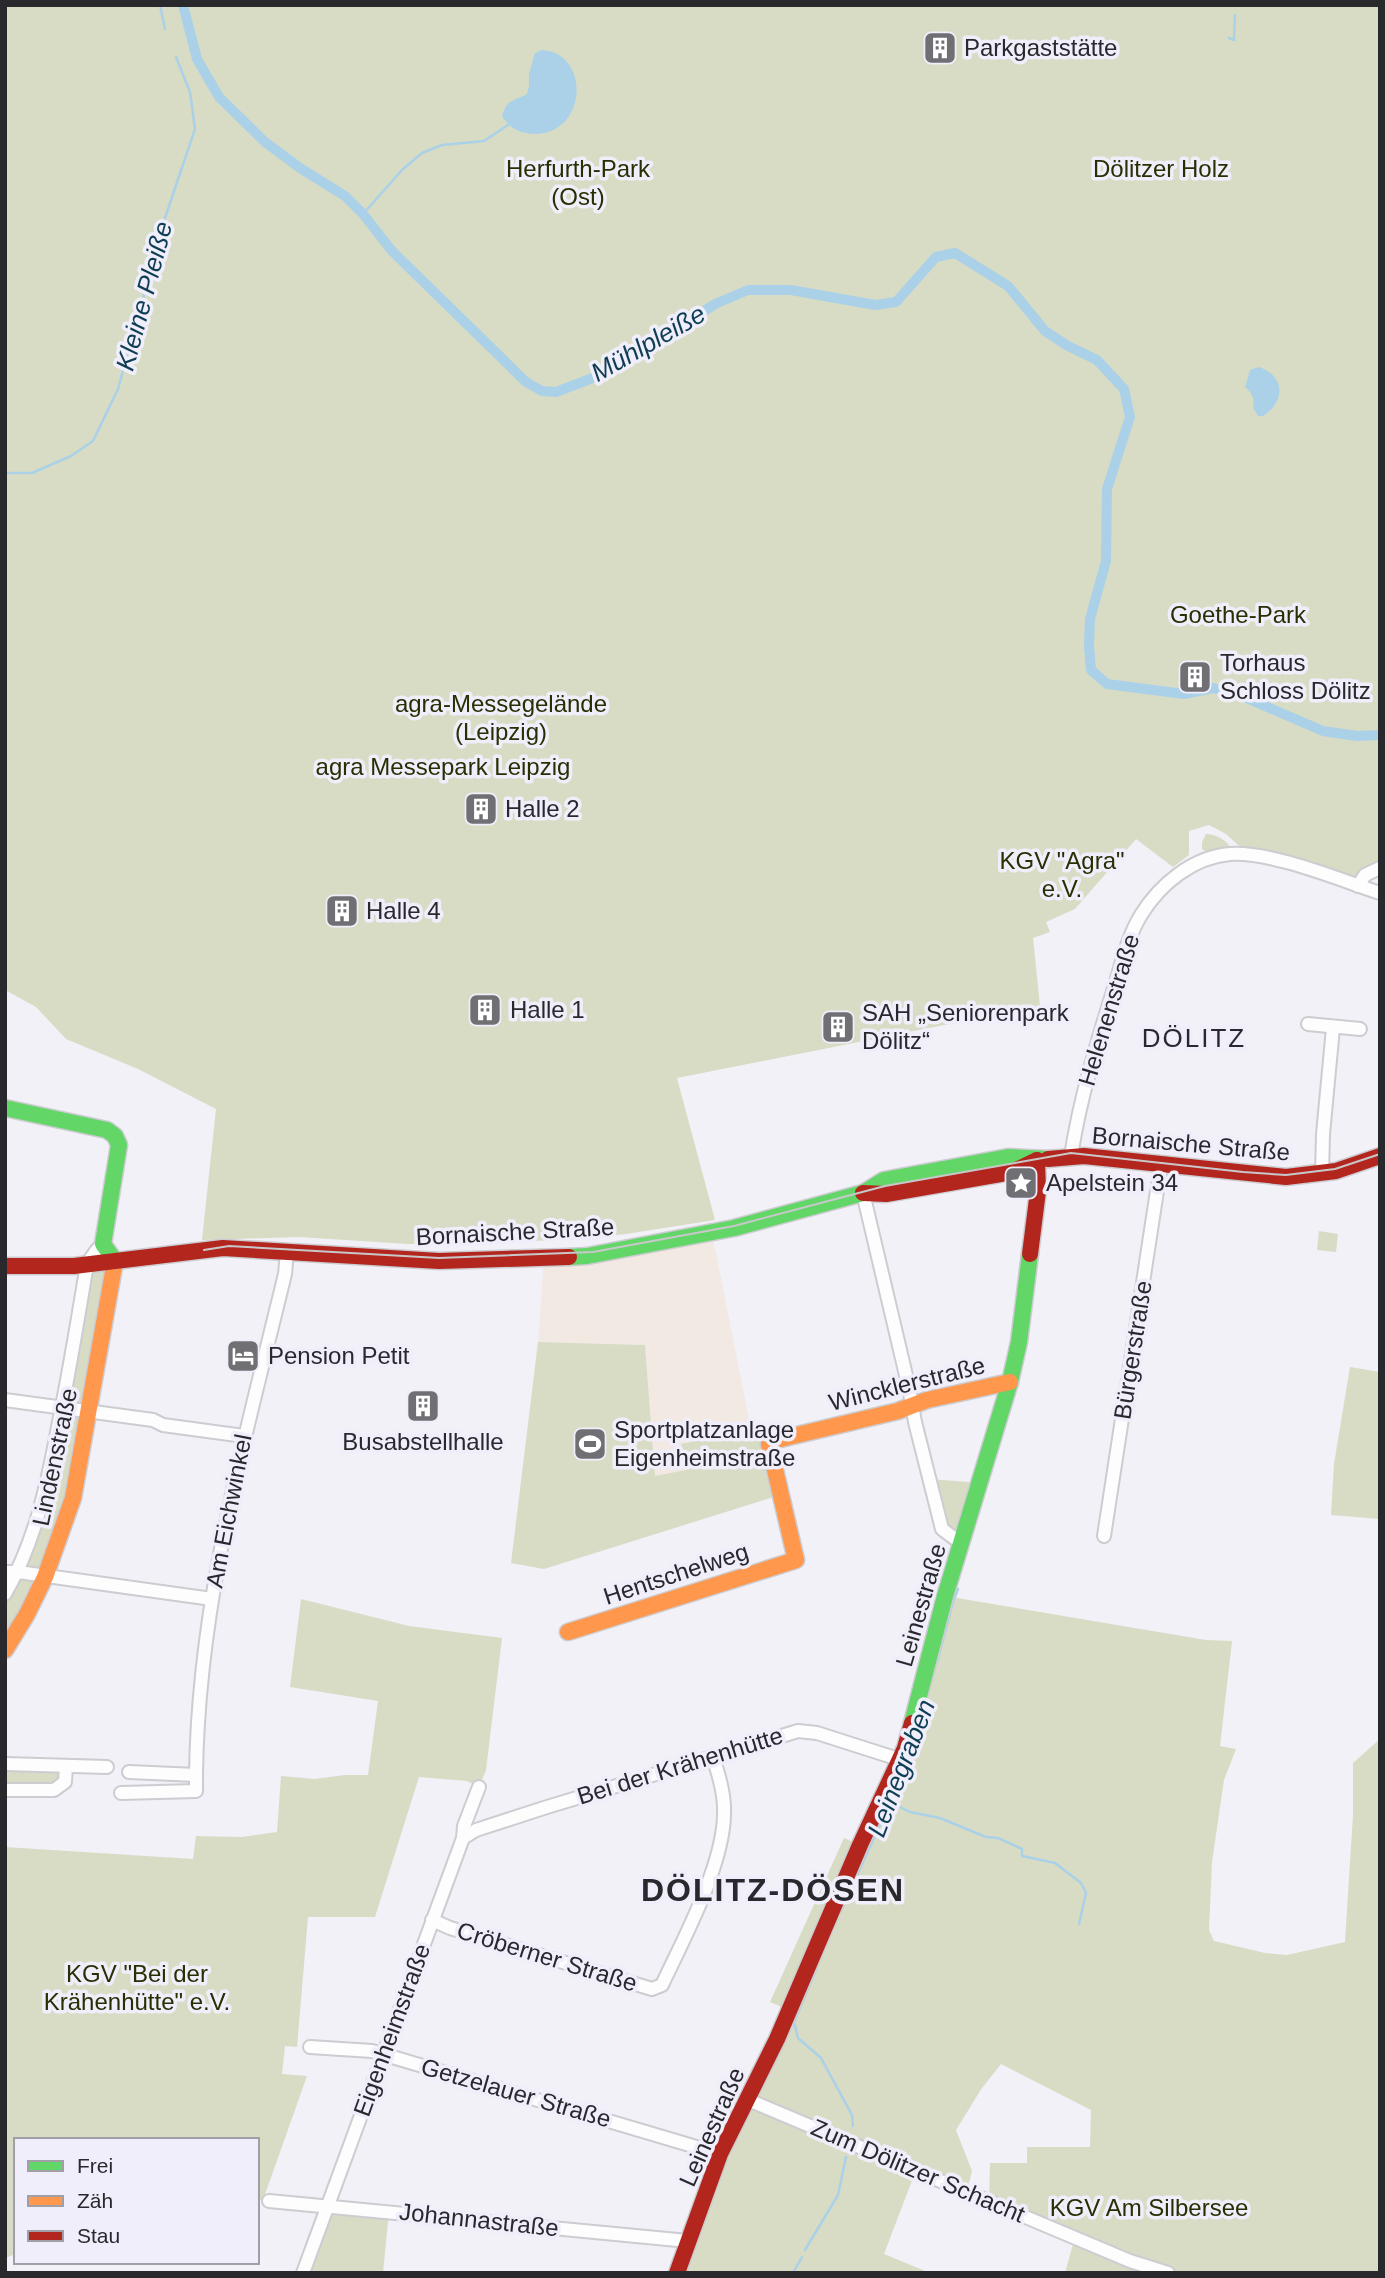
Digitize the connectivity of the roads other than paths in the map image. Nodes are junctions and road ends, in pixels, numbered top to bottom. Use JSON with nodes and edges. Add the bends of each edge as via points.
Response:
{"nodes":[{"id":1,"x":1380,"y":868,"type":"edge"},
{"id":2,"x":1358,"y":886,"type":"junction"},
{"id":3,"x":1380,"y":893,"type":"edge"},
{"id":4,"x":1308,"y":1024,"type":"dead end"},
{"id":5,"x":1333,"y":1028,"type":"junction"},
{"id":6,"x":1360,"y":1029,"type":"dead end"},
{"id":7,"x":5,"y":1108,"type":"edge"},
{"id":8,"x":1077,"y":1156,"type":"junction"},
{"id":9,"x":1380,"y":1156,"type":"edge"},
{"id":10,"x":1037,"y":1160,"type":"junction"},
{"id":11,"x":1161,"y":1165,"type":"junction"},
{"id":12,"x":1322,"y":1174,"type":"junction"},
{"id":13,"x":863,"y":1193,"type":"junction"},
{"id":14,"x":103,"y":1244,"type":"junction"},
{"id":15,"x":287,"y":1252,"type":"junction"},
{"id":16,"x":115,"y":1261,"type":"junction"},
{"id":17,"x":88,"y":1264,"type":"junction"},
{"id":18,"x":5,"y":1266,"type":"edge"},
{"id":19,"x":1010,"y":1382,"type":"junction"},
{"id":20,"x":5,"y":1400,"type":"edge"},
{"id":21,"x":912,"y":1406,"type":"junction"},
{"id":22,"x":62,"y":1407,"type":"junction"},
{"id":23,"x":89,"y":1411,"type":"junction"},
{"id":24,"x":244,"y":1436,"type":"junction"},
{"id":25,"x":1104,"y":1536,"type":"dead end"},
{"id":26,"x":962,"y":1544,"type":"junction"},
{"id":27,"x":796,"y":1560,"type":"joint"},
{"id":28,"x":12,"y":1572,"type":"edge"},
{"id":29,"x":47,"y":1576,"type":"junction"},
{"id":30,"x":5,"y":1594,"type":"edge"},
{"id":31,"x":212,"y":1599,"type":"junction"},
{"id":32,"x":568,"y":1632,"type":"dead end"},
{"id":33,"x":5,"y":1650,"type":"edge"},
{"id":34,"x":713,"y":1757,"type":"junction"},
{"id":35,"x":900,"y":1762,"type":"junction"},
{"id":36,"x":5,"y":1764,"type":"edge"},
{"id":37,"x":66,"y":1766,"type":"junction"},
{"id":38,"x":107,"y":1767,"type":"dead end"},
{"id":39,"x":128,"y":1772,"type":"dead end"},
{"id":40,"x":196,"y":1775,"type":"junction"},
{"id":41,"x":479,"y":1787,"type":"dead end"},
{"id":42,"x":5,"y":1790,"type":"edge"},
{"id":43,"x":121,"y":1793,"type":"dead end"},
{"id":44,"x":463,"y":1838,"type":"junction"},
{"id":45,"x":432,"y":1920,"type":"junction"},
{"id":46,"x":310,"y":2047,"type":"dead end"},
{"id":47,"x":383,"y":2054,"type":"junction"},
{"id":48,"x":746,"y":2099,"type":"junction"},
{"id":49,"x":720,"y":2154,"type":"junction"},
{"id":50,"x":269,"y":2201,"type":"dead end"},
{"id":51,"x":328,"y":2205,"type":"junction"},
{"id":52,"x":688,"y":2241,"type":"junction"},
{"id":53,"x":303,"y":2273,"type":"edge"},
{"id":54,"x":677,"y":2273,"type":"edge"},
{"id":55,"x":1168,"y":2273,"type":"edge"}],
"edges":[{"from":1,"to":2,"type":"street"},
{"from":2,"to":3,"type":"street"},
{"from":2,"to":8,"type":"street","name":"Helenenstraße","via":[[1248,854],[1228,854],[1194,864],[1165,884],[1140,916],[1130,938],[1079,1111]]},
{"from":4,"to":5,"type":"street"},
{"from":5,"to":6,"type":"street"},
{"from":5,"to":12,"type":"street"},
{"from":7,"to":14,"type":"main road","via":[[107,1130],[115,1136],[119,1145]]},
{"from":8,"to":10,"type":"main road","name":"Bornaische Straße"},
{"from":8,"to":11,"type":"main road","name":"Bornaische Straße"},
{"from":9,"to":12,"type":"main road","name":"Bornaische Straße"},
{"from":10,"to":13,"type":"main road","name":"Bornaische Straße","via":[[1008,1157],[884,1180]]},
{"from":10,"to":19,"type":"main road","name":"Leinestraße","via":[[1038,1191]]},
{"from":11,"to":12,"type":"main road","name":"Bornaische Straße","via":[[1270,1177]]},
{"from":11,"to":25,"type":"street","name":"Bürgerstraße"},
{"from":13,"to":15,"type":"main road","name":"Bornaische Straße","via":[[712,1233],[593,1255],[439,1261]]},
{"from":13,"to":21,"type":"street"},
{"from":14,"to":16,"type":"main road"},
{"from":14,"to":17,"type":"street"},
{"from":15,"to":16,"type":"main road","name":"Bornaische Straße","via":[[229,1248]]},
{"from":15,"to":24,"type":"street","name":"Am Eichwinkel"},
{"from":16,"to":17,"type":"main road","name":"Bornaische Straße"},
{"from":16,"to":23,"type":"main road","name":"Lindenstraße"},
{"from":17,"to":18,"type":"main road","name":"Bornaische Straße"},
{"from":17,"to":22,"type":"street","name":"Lindenstraße"},
{"from":19,"to":21,"type":"main road","name":"Wincklerstraße"},
{"from":19,"to":26,"type":"main road","name":"Leinestraße"},
{"from":20,"to":22,"type":"street"},
{"from":21,"to":26,"type":"street","via":[[942,1529]]},
{"from":21,"to":27,"type":"main road","name":"Wincklerstraße","via":[[769,1444]]},
{"from":22,"to":23,"type":"street"},
{"from":22,"to":28,"type":"street","name":"Lindenstraße","via":[[35,1527]]},
{"from":23,"to":24,"type":"street"},
{"from":23,"to":29,"type":"main road","name":"Lindenstraße","via":[[73,1498]]},
{"from":24,"to":31,"type":"street","name":"Am Eichwinkel"},
{"from":26,"to":35,"type":"main road","name":"Leinestraße"},
{"from":27,"to":32,"type":"main road","name":"Hentschelweg"},
{"from":28,"to":29,"type":"street"},
{"from":28,"to":30,"type":"street","name":"Lindenstraße"},
{"from":29,"to":31,"type":"street"},
{"from":29,"to":33,"type":"main road","name":"Lindenstraße"},
{"from":31,"to":40,"type":"street","name":"Am Eichwinkel"},
{"from":34,"to":35,"type":"street","name":"Bei der Krähenhütte","via":[[798,1731],[825,1735]]},
{"from":34,"to":44,"type":"street","name":"Bei der Krähenhütte","via":[[489,1825]]},
{"from":34,"to":45,"type":"street","name":"Cröberner Straße","via":[[723,1794],[720,1849],[662,1985],[652,1989],[609,1977]]},
{"from":35,"to":48,"type":"main road","name":"Leinestraße"},
{"from":36,"to":37,"type":"street"},
{"from":37,"to":38,"type":"street"},
{"from":37,"to":42,"type":"street","via":[[65,1782],[54,1790]]},
{"from":39,"to":40,"type":"street"},
{"from":40,"to":43,"type":"street","via":[[196,1791]]},
{"from":41,"to":44,"type":"street","name":"Eigenheimstraße"},
{"from":44,"to":45,"type":"street","name":"Eigenheimstraße"},
{"from":45,"to":47,"type":"street","name":"Eigenheimstraße"},
{"from":46,"to":47,"type":"street","name":"Getzelauer Straße"},
{"from":47,"to":49,"type":"street","name":"Getzelauer Straße"},
{"from":47,"to":51,"type":"street","name":"Eigenheimstraße"},
{"from":48,"to":49,"type":"main road","name":"Leinestraße"},
{"from":48,"to":55,"type":"street","name":"Zum Dölitzer Schacht"},
{"from":49,"to":52,"type":"main road","name":"Leinestraße"},
{"from":50,"to":51,"type":"street","name":"Johannastraße"},
{"from":51,"to":52,"type":"street","name":"Johannastraße"},
{"from":51,"to":53,"type":"street","name":"Eigenheimstraße"},
{"from":52,"to":54,"type":"main road","name":"Leinestraße"}]}
